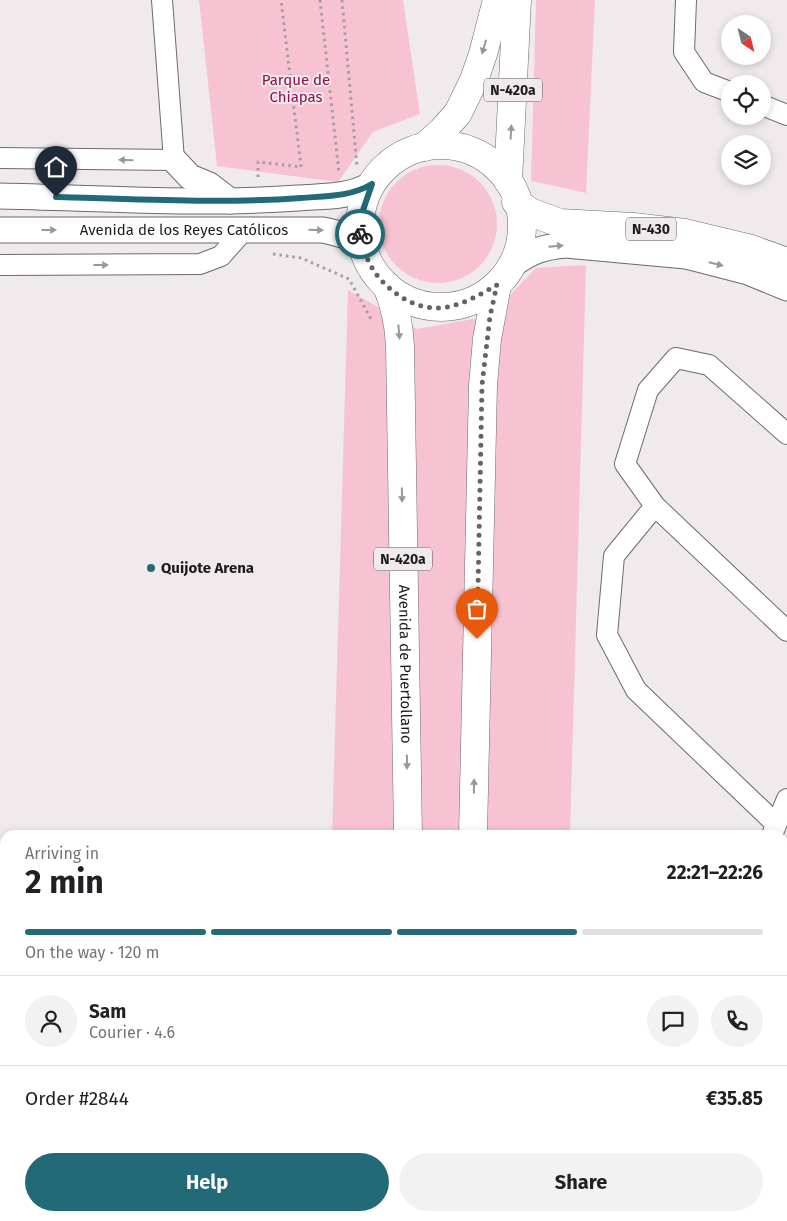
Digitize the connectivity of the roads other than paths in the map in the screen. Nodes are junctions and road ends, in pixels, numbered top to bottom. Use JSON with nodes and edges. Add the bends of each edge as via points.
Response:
{"nodes":[{"id":1,"x":162,"y":0,"type":"edge"},
{"id":2,"x":497,"y":0,"type":"edge"},
{"id":3,"x":517,"y":0,"type":"edge"},
{"id":4,"x":686,"y":0,"type":"edge"},
{"id":5,"x":721,"y":89,"type":"edge"},
{"id":6,"x":771,"y":109,"type":"edge"},
{"id":7,"x":787,"y":115,"type":"edge"},
{"id":8,"x":424,"y":147,"type":"junction"},
{"id":9,"x":0,"y":158,"type":"edge"},
{"id":10,"x":174,"y":160,"type":"junction"},
{"id":11,"x":358,"y":190,"type":"junction"},
{"id":12,"x":512,"y":191,"type":"junction"},
{"id":13,"x":0,"y":196,"type":"edge"},
{"id":14,"x":230,"y":201,"type":"junction"},
{"id":15,"x":0,"y":230,"type":"edge"},
{"id":16,"x":254,"y":230,"type":"junction"},
{"id":17,"x":364,"y":248,"type":"junction"},
{"id":18,"x":787,"y":262,"type":"edge"},
{"id":19,"x":0,"y":265,"type":"edge"},
{"id":20,"x":504,"y":275,"type":"junction"},
{"id":21,"x":387,"y":286,"type":"junction"},
{"id":22,"x":787,"y":288,"type":"edge"},
{"id":23,"x":787,"y":434,"type":"edge"},
{"id":24,"x":655,"y":506,"type":"junction"},
{"id":25,"x":787,"y":631,"type":"edge"},
{"id":26,"x":787,"y":799,"type":"edge"},
{"id":27,"x":408,"y":830,"type":"edge"},
{"id":28,"x":473,"y":830,"type":"edge"},
{"id":29,"x":774,"y":830,"type":"edge"}],
"edges":[{"from":1,"to":10,"type":"street"},
{"from":2,"to":8,"type":"highway","number":"N-420a","one_way":true,"via":[[477,71],[458,113]]},
{"from":12,"to":3,"type":"highway","number":"N-420a","one_way":true},
{"from":4,"to":5,"type":"street","via":[[684,52],[704,82]]},
{"from":6,"to":7,"type":"street"},
{"from":8,"to":11,"type":"highway","number":"N-420a","via":[[388,163]]},
{"from":8,"to":12,"type":"highway","number":"N-430","via":[[441,144],[479,153],[493,163]]},
{"from":10,"to":9,"type":"street","one_way":true},
{"from":10,"to":14,"type":"main road","via":[[190,178],[209,185]]},
{"from":11,"to":14,"type":"main road","name":"Avenida de los Reyes Católicos","via":[[260,201]]},
{"from":11,"to":17,"type":"highway","number":"N-420a"},
{"from":12,"to":18,"type":"highway","number":"N-430","via":[[530,212],[560,223],[685,232]]},
{"from":12,"to":20,"type":"highway","via":[[522,231],[520,247]]},
{"from":13,"to":14,"type":"main road","name":"Avenida de los Reyes Católicos"},
{"from":15,"to":16,"type":"main road","name":"Avenida de los Reyes Católicos","one_way":true},
{"from":16,"to":17,"type":"main road","name":"Avenida de los Reyes Católicos","one_way":true,"via":[[323,230],[344,235]]},
{"from":19,"to":16,"type":"street","one_way":true,"via":[[200,264],[221,256]]},
{"from":17,"to":21,"type":"highway","number":"N-420a","via":[[371,267]]},
{"from":20,"to":21,"type":"highway","number":"N-420a","via":[[462,303],[437,308],[417,305]]},
{"from":20,"to":22,"type":"main road","one_way":true,"via":[[528,254],[548,246],[566,245],[686,256],[748,272]]},
{"from":28,"to":20,"type":"highway","one_way":true,"via":[[482,385],[490,316]]},
{"from":21,"to":27,"type":"highway","name":"Avenida de Puertollano","number":"N-420a","one_way":true,"via":[[394,302],[400,346]]},
{"from":23,"to":24,"type":"street","via":[[709,365],[676,358],[648,390],[625,464]]},
{"from":24,"to":25,"type":"street"},
{"from":24,"to":29,"type":"street","via":[[614,556],[607,635],[636,690]]},
{"from":26,"to":29,"type":"street"}]}
